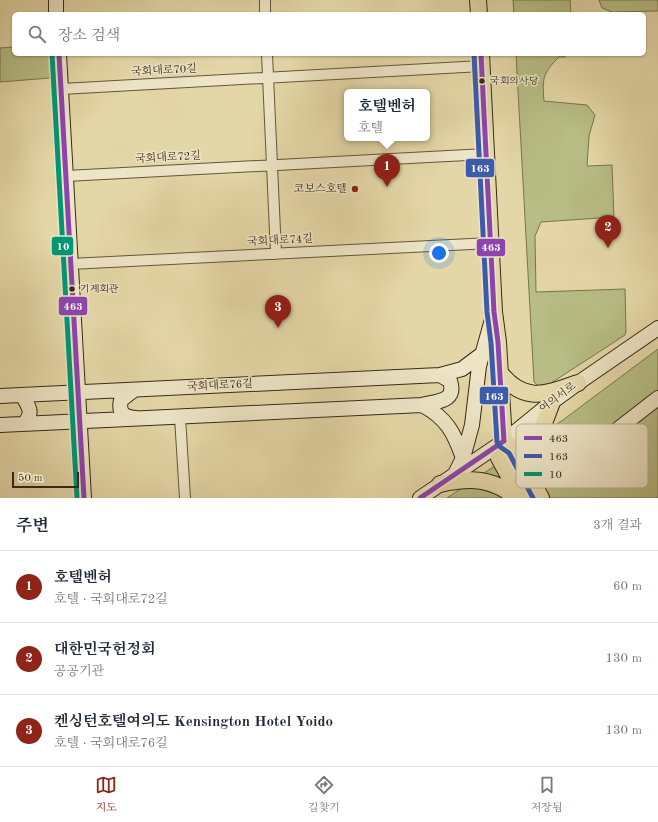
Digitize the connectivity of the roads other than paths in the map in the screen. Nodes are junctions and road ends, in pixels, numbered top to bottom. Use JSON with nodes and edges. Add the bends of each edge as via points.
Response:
{"nodes":[{"id":1,"x":56,"y":0,"type":"edge"},
{"id":2,"x":264,"y":0,"type":"edge"},
{"id":3,"x":478,"y":0,"type":"edge"},
{"id":4,"x":56,"y":12,"type":"edge"},
{"id":5,"x":265,"y":12,"type":"edge"},
{"id":6,"x":479,"y":12,"type":"edge"},
{"id":7,"x":59,"y":56,"type":"edge"},
{"id":8,"x":267,"y":56,"type":"edge"},
{"id":9,"x":481,"y":60,"type":"edge"},
{"id":10,"x":268,"y":78,"type":"junction"},
{"id":11,"x":61,"y":89,"type":"junction"},
{"id":12,"x":486,"y":154,"type":"junction"},
{"id":13,"x":272,"y":165,"type":"junction"},
{"id":14,"x":66,"y":176,"type":"junction"},
{"id":15,"x":491,"y":243,"type":"junction"},
{"id":16,"x":276,"y":254,"type":"junction"},
{"id":17,"x":70,"y":264,"type":"junction"},
{"id":18,"x":494,"y":312,"type":"junction"},
{"id":19,"x":658,"y":328,"type":"edge"},
{"id":20,"x":482,"y":354,"type":"junction"},
{"id":21,"x":500,"y":373,"type":"junction"},
{"id":22,"x":440,"y":375,"type":"junction"},
{"id":23,"x":578,"y":383,"type":"junction"},
{"id":24,"x":134,"y":390,"type":"junction"},
{"id":25,"x":78,"y":392,"type":"junction"},
{"id":26,"x":22,"y":395,"type":"junction"},
{"id":27,"x":0,"y":396,"type":"edge"},
{"id":28,"x":658,"y":398,"type":"edge"},
{"id":29,"x":552,"y":402,"type":"junction"},
{"id":30,"x":422,"y":405,"type":"junction"},
{"id":31,"x":180,"y":417,"type":"junction"},
{"id":32,"x":138,"y":419,"type":"junction"},
{"id":33,"x":79,"y":422,"type":"junction"},
{"id":34,"x":24,"y":424,"type":"junction"},
{"id":35,"x":524,"y":424,"type":"edge"},
{"id":36,"x":544,"y":424,"type":"edge"},
{"id":37,"x":624,"y":424,"type":"edge"},
{"id":38,"x":0,"y":425,"type":"edge"},
{"id":39,"x":516,"y":430,"type":"edge"},
{"id":40,"x":504,"y":440,"type":"junction"},
{"id":41,"x":516,"y":452,"type":"edge"},
{"id":42,"x":463,"y":458,"type":"junction"},
{"id":43,"x":455,"y":475,"type":"junction"},
{"id":44,"x":440,"y":484,"type":"junction"},
{"id":45,"x":84,"y":498,"type":"edge"},
{"id":46,"x":185,"y":498,"type":"edge"},
{"id":47,"x":420,"y":498,"type":"edge"},
{"id":48,"x":517,"y":498,"type":"edge"},
{"id":49,"x":521,"y":498,"type":"edge"}],
"edges":[{"from":1,"to":4,"type":"street"},
{"from":2,"to":5,"type":"street"},
{"from":3,"to":6,"type":"main road"},
{"from":7,"to":11,"type":"street"},
{"from":8,"to":10,"type":"street"},
{"from":9,"to":10,"type":"street","name":"국회대로70길"},
{"from":9,"to":12,"type":"main road"},
{"from":10,"to":11,"type":"street","name":"국회대로70길"},
{"from":10,"to":13,"type":"street"},
{"from":11,"to":14,"type":"street"},
{"from":12,"to":13,"type":"street","name":"국회대로72길"},
{"from":12,"to":15,"type":"main road"},
{"from":13,"to":14,"type":"street","name":"국회대로72길"},
{"from":13,"to":16,"type":"street"},
{"from":14,"to":17,"type":"street"},
{"from":15,"to":16,"type":"street","name":"국회대로74길"},
{"from":15,"to":18,"type":"main road"},
{"from":16,"to":17,"type":"street","name":"국회대로74길"},
{"from":17,"to":25,"type":"street"},
{"from":18,"to":20,"type":"street"},
{"from":18,"to":21,"type":"main road"},
{"from":19,"to":23,"type":"street","name":"여의서로"},
{"from":20,"to":22,"type":"street","name":"국회대로76길","via":[[462,369]]},
{"from":20,"to":42,"type":"street","via":[[472,425]]},
{"from":21,"to":23,"type":"main road","via":[[513,386],[534,395],[550,393]]},
{"from":21,"to":40,"type":"main road"},
{"from":22,"to":24,"type":"street","name":"국회대로76길"},
{"from":22,"to":30,"type":"street","via":[[450,381],[450,395],[440,402]]},
{"from":23,"to":29,"type":"street","name":"여의서로"},
{"from":24,"to":25,"type":"street","name":"국회대로76길"},
{"from":24,"to":32,"type":"street","via":[[121,400],[120,407],[122,413]]},
{"from":25,"to":26,"type":"street","name":"국회대로76길"},
{"from":25,"to":33,"type":"street"},
{"from":26,"to":27,"type":"street","name":"국회대로76길"},
{"from":26,"to":34,"type":"street","via":[[30,410]]},
{"from":28,"to":37,"type":"street"},
{"from":29,"to":35,"type":"street","name":"여의서로"},
{"from":29,"to":36,"type":"main road"},
{"from":30,"to":31,"type":"street"},
{"from":30,"to":42,"type":"street","via":[[433,410],[445,421],[453,432]]},
{"from":31,"to":32,"type":"street"},
{"from":31,"to":46,"type":"street"},
{"from":32,"to":33,"type":"street"},
{"from":33,"to":34,"type":"street"},
{"from":33,"to":45,"type":"street"},
{"from":34,"to":38,"type":"street"},
{"from":39,"to":40,"type":"street","name":"여의서로"},
{"from":40,"to":41,"type":"main road"},
{"from":40,"to":43,"type":"street","name":"여의서로"},
{"from":40,"to":49,"type":"main road","via":[[499,458]]},
{"from":42,"to":43,"type":"street"},
{"from":43,"to":44,"type":"street","name":"여의서로"},
{"from":44,"to":47,"type":"street","name":"여의서로"},
{"from":44,"to":48,"type":"main road","via":[[463,479],[485,481],[505,489]]}]}
